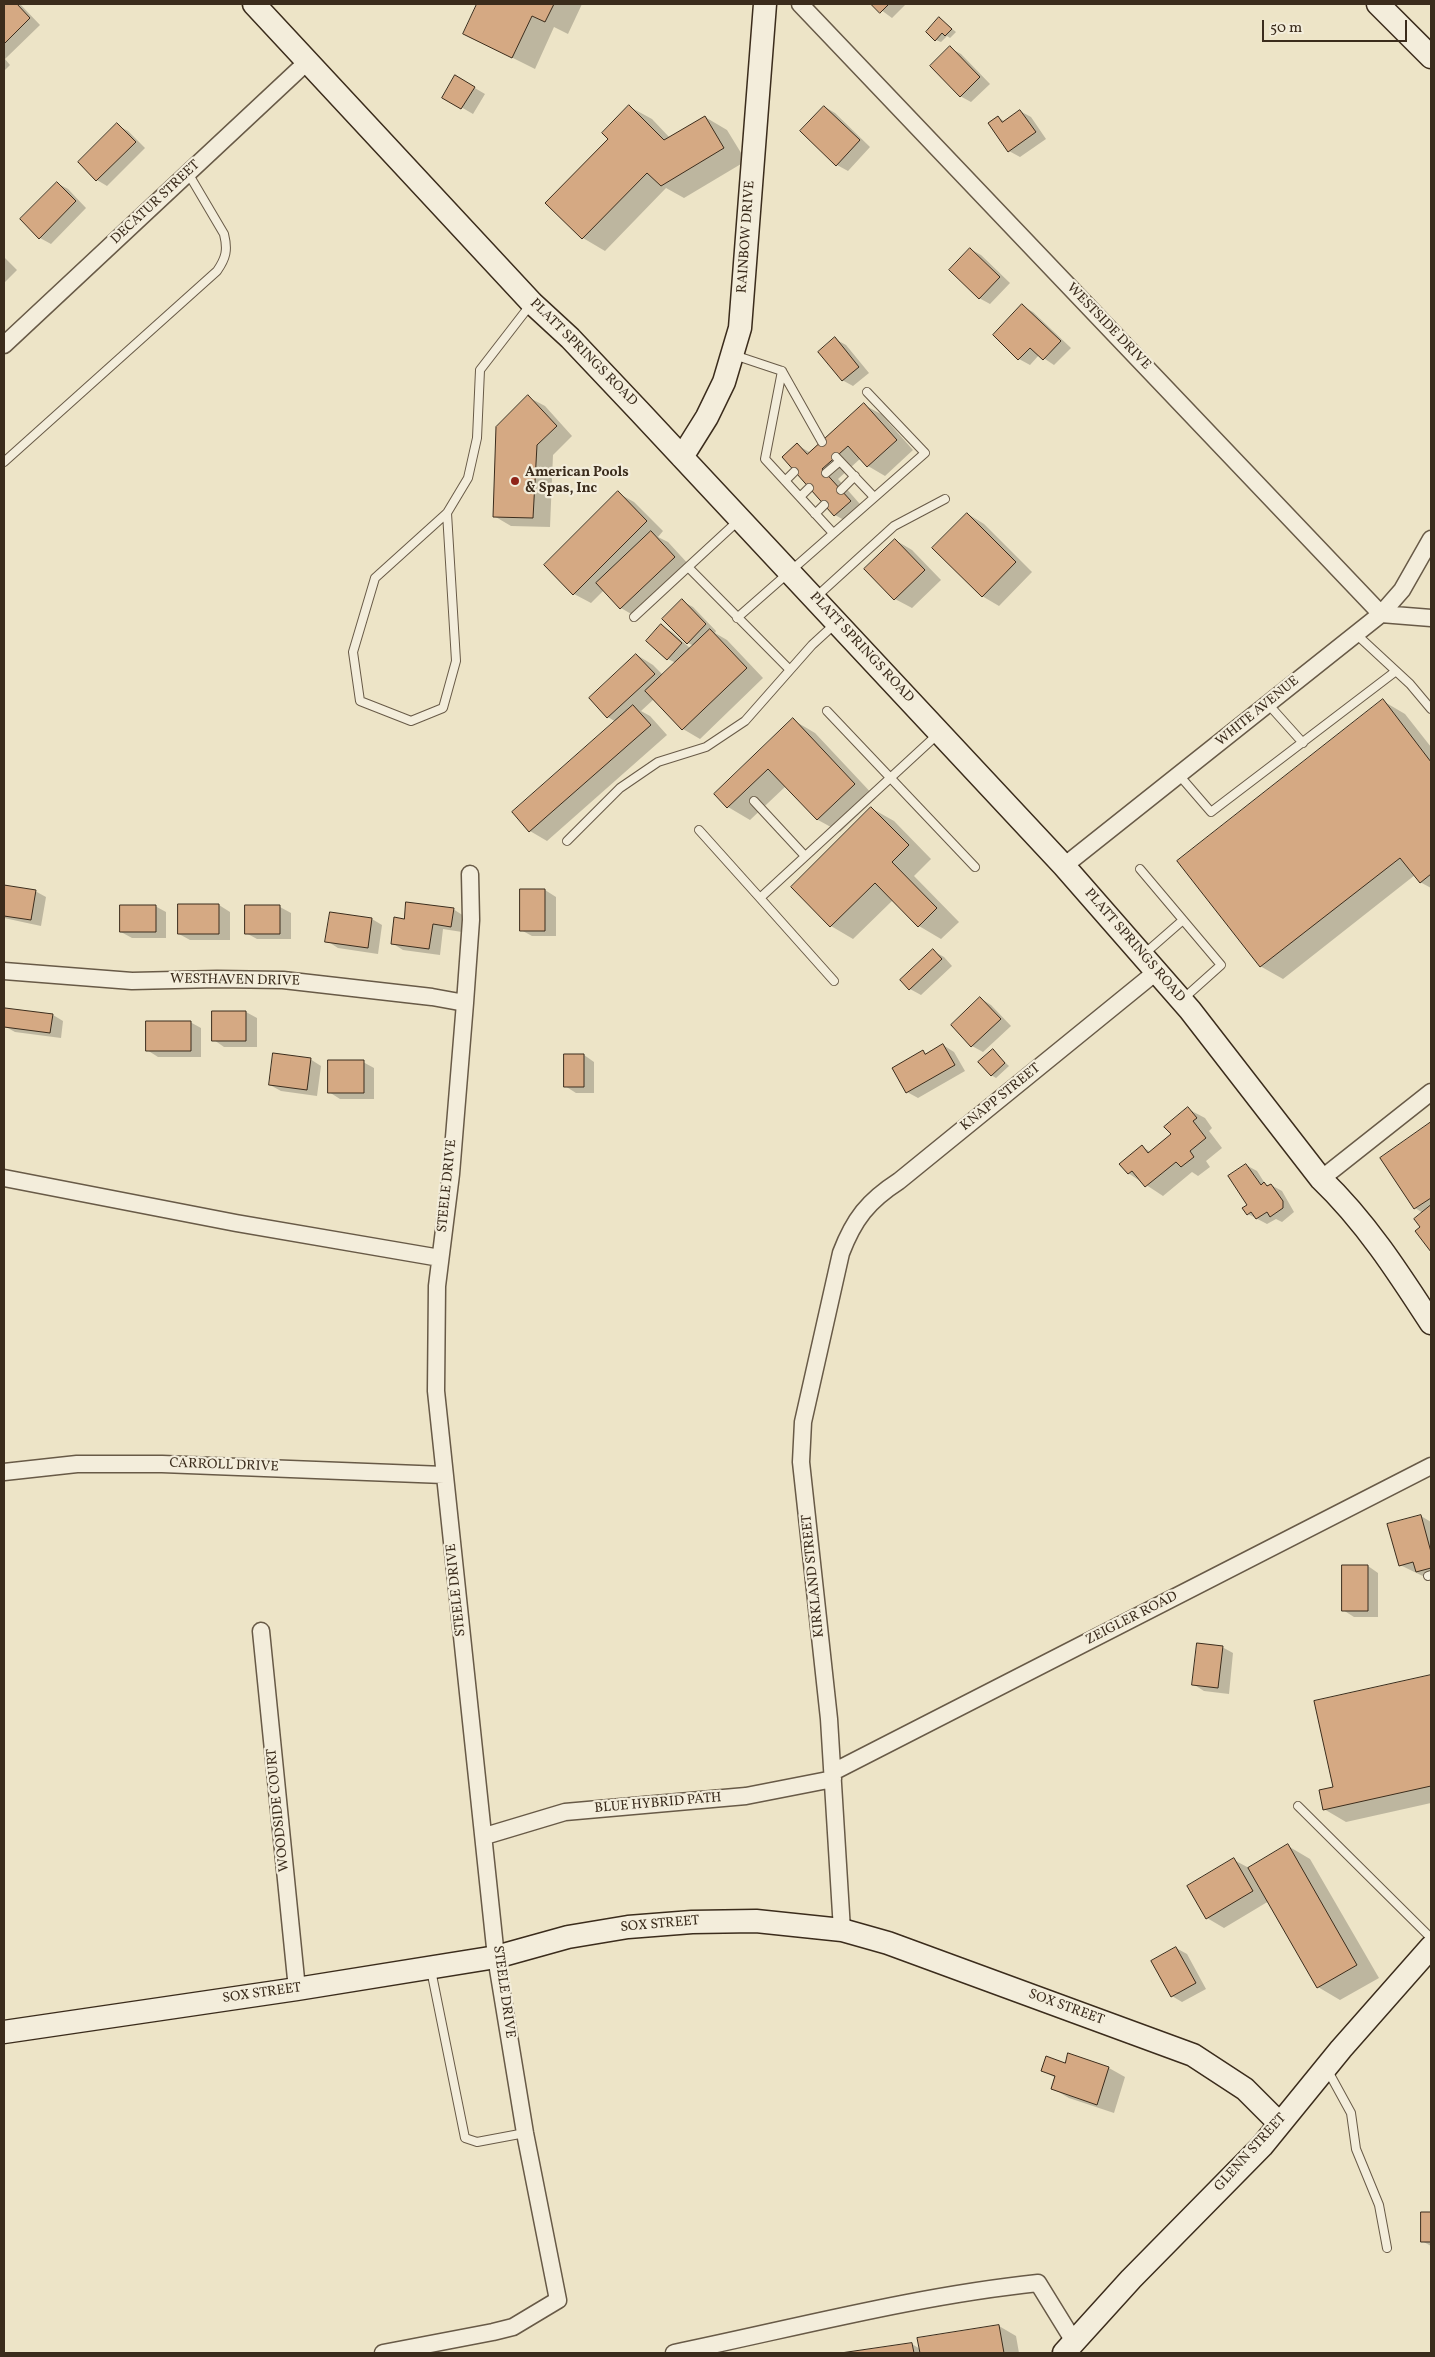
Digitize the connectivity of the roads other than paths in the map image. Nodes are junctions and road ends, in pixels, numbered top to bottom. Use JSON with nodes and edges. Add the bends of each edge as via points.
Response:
{"nodes":[{"id":1,"x":254,"y":4,"type":"edge"},
{"id":2,"x":766,"y":4,"type":"edge"},
{"id":3,"x":800,"y":4,"type":"edge"},
{"id":4,"x":1378,"y":4,"type":"edge"},
{"id":5,"x":1431,"y":57,"type":"edge"},
{"id":6,"x":308,"y":61,"type":"junction"},
{"id":7,"x":188,"y":173,"type":"junction"},
{"id":8,"x":532,"y":303,"type":"junction"},
{"id":9,"x":4,"y":345,"type":"edge"},
{"id":10,"x":734,"y":355,"type":"junction"},
{"id":11,"x":782,"y":371,"type":"junction"},
{"id":12,"x":867,"y":392,"type":"dead end"},
{"id":13,"x":822,"y":442,"type":"dead end"},
{"id":14,"x":682,"y":457,"type":"junction"},
{"id":15,"x":4,"y":462,"type":"edge"},
{"id":16,"x":794,"y":472,"type":"dead end"},
{"id":17,"x":826,"y":473,"type":"dead end"},
{"id":18,"x":855,"y":476,"type":"junction"},
{"id":19,"x":785,"y":481,"type":"junction"},
{"id":20,"x":809,"y":488,"type":"dead end"},
{"id":21,"x":841,"y":490,"type":"dead end"},
{"id":22,"x":800,"y":497,"type":"junction"},
{"id":23,"x":874,"y":497,"type":"junction"},
{"id":24,"x":945,"y":499,"type":"dead end"},
{"id":25,"x":824,"y":505,"type":"dead end"},
{"id":26,"x":447,"y":513,"type":"junction"},
{"id":27,"x":815,"y":514,"type":"junction"},
{"id":28,"x":740,"y":518,"type":"junction"},
{"id":29,"x":833,"y":534,"type":"junction"},
{"id":30,"x":1431,"y":539,"type":"edge"},
{"id":31,"x":688,"y":567,"type":"junction"},
{"id":32,"x":789,"y":571,"type":"junction"},
{"id":33,"x":815,"y":598,"type":"junction"},
{"id":34,"x":1381,"y":614,"type":"junction"},
{"id":35,"x":634,"y":616,"type":"dead end"},
{"id":36,"x":737,"y":618,"type":"junction"},
{"id":37,"x":1431,"y":618,"type":"edge"},
{"id":38,"x":837,"y":622,"type":"junction"},
{"id":39,"x":1356,"y":634,"type":"junction"},
{"id":40,"x":790,"y":670,"type":"junction"},
{"id":41,"x":1396,"y":671,"type":"junction"},
{"id":42,"x":1268,"y":704,"type":"junction"},
{"id":43,"x":1431,"y":709,"type":"edge"},
{"id":44,"x":827,"y":711,"type":"dead end"},
{"id":45,"x":940,"y":732,"type":"junction"},
{"id":46,"x":1302,"y":742,"type":"junction"},
{"id":47,"x":1179,"y":775,"type":"junction"},
{"id":48,"x":891,"y":778,"type":"junction"},
{"id":49,"x":754,"y":801,"type":"dead end"},
{"id":50,"x":699,"y":830,"type":"dead end"},
{"id":51,"x":567,"y":841,"type":"dead end"},
{"id":52,"x":806,"y":856,"type":"junction"},
{"id":53,"x":1064,"y":866,"type":"junction"},
{"id":54,"x":975,"y":867,"type":"dead end"},
{"id":55,"x":1140,"y":869,"type":"dead end"},
{"id":56,"x":470,"y":874,"type":"dead end"},
{"id":57,"x":760,"y":898,"type":"junction"},
{"id":58,"x":1183,"y":920,"type":"junction"},
{"id":59,"x":1149,"y":964,"type":"junction"},
{"id":60,"x":4,"y":971,"type":"edge"},
{"id":61,"x":834,"y":981,"type":"dead end"},
{"id":62,"x":1182,"y":1000,"type":"junction"},
{"id":63,"x":465,"y":1003,"type":"junction"},
{"id":64,"x":1431,"y":1092,"type":"edge"},
{"id":65,"x":4,"y":1178,"type":"edge"},
{"id":66,"x":1321,"y":1179,"type":"junction"},
{"id":67,"x":850,"y":1228,"type":"joint"},
{"id":68,"x":440,"y":1258,"type":"junction"},
{"id":69,"x":1431,"y":1323,"type":"edge"},
{"id":70,"x":1431,"y":1466,"type":"edge"},
{"id":71,"x":4,"y":1472,"type":"edge"},
{"id":72,"x":444,"y":1475,"type":"junction"},
{"id":73,"x":261,"y":1631,"type":"dead end"},
{"id":74,"x":833,"y":1776,"type":"junction"},
{"id":75,"x":1298,"y":1806,"type":"dead end"},
{"id":76,"x":484,"y":1836,"type":"junction"},
{"id":77,"x":842,"y":1930,"type":"junction"},
{"id":78,"x":1431,"y":1938,"type":"edge"},
{"id":79,"x":1431,"y":1947,"type":"edge"},
{"id":80,"x":496,"y":1957,"type":"junction"},
{"id":81,"x":431,"y":1968,"type":"junction"},
{"id":82,"x":297,"y":1989,"type":"junction"},
{"id":83,"x":4,"y":2032,"type":"edge"},
{"id":84,"x":1326,"y":2067,"type":"junction"},
{"id":85,"x":1279,"y":2123,"type":"junction"},
{"id":86,"x":524,"y":2133,"type":"junction"},
{"id":87,"x":1387,"y":2248,"type":"dead end"},
{"id":88,"x":1069,"y":2348,"type":"edge"},
{"id":89,"x":384,"y":2353,"type":"edge"},
{"id":90,"x":674,"y":2353,"type":"edge"}],
"edges":[{"from":1,"to":6,"type":"street","name":"PLATT SPRINGS ROAD"},
{"from":2,"to":10,"type":"street","name":"RAINBOW DRIVE","via":[[740,328]]},
{"from":3,"to":34,"type":"street","name":"WESTSIDE DRIVE"},
{"from":4,"to":5,"type":"street"},
{"from":6,"to":7,"type":"street","name":"DECATUR STREET"},
{"from":6,"to":8,"type":"street","name":"PLATT SPRINGS ROAD"},
{"from":7,"to":9,"type":"street","name":"DECATUR STREET"},
{"from":7,"to":15,"type":"lane","via":[[224,234],[226,259],[217,271]]},
{"from":8,"to":14,"type":"street","name":"PLATT SPRINGS ROAD","via":[[570,338]]},
{"from":8,"to":26,"type":"lane","via":[[480,370],[477,438],[468,478]]},
{"from":10,"to":11,"type":"lane"},
{"from":10,"to":14,"type":"street","name":"RAINBOW DRIVE","via":[[707,417]]},
{"from":11,"to":13,"type":"lane"},
{"from":11,"to":19,"type":"lane","via":[[765,459]]},
{"from":12,"to":23,"type":"lane","via":[[925,453]]},
{"from":14,"to":28,"type":"street","name":"PLATT SPRINGS ROAD"},
{"from":16,"to":19,"type":"lane"},
{"from":17,"to":18,"type":"lane","via":[[838,459]]},
{"from":18,"to":21,"type":"lane"},
{"from":18,"to":23,"type":"lane"},
{"from":19,"to":22,"type":"lane"},
{"from":20,"to":22,"type":"lane"},
{"from":22,"to":27,"type":"lane"},
{"from":23,"to":29,"type":"lane"},
{"from":24,"to":33,"type":"lane","via":[[894,526]]},
{"from":25,"to":27,"type":"lane"},
{"from":26,"to":26,"type":"lane","via":[[374,578],[353,652],[360,701],[411,720],[443,708],[456,661]]},
{"from":27,"to":29,"type":"lane"},
{"from":28,"to":31,"type":"lane"},
{"from":28,"to":32,"type":"street","name":"PLATT SPRINGS ROAD"},
{"from":29,"to":32,"type":"lane"},
{"from":30,"to":34,"type":"street","name":"WHITE AVENUE","via":[[1402,590]]},
{"from":31,"to":35,"type":"lane"},
{"from":31,"to":36,"type":"lane"},
{"from":32,"to":33,"type":"street","name":"PLATT SPRINGS ROAD"},
{"from":32,"to":36,"type":"lane"},
{"from":33,"to":38,"type":"street","name":"PLATT SPRINGS ROAD"},
{"from":34,"to":37,"type":"street"},
{"from":34,"to":39,"type":"street","name":"WHITE AVENUE"},
{"from":36,"to":40,"type":"lane"},
{"from":38,"to":40,"type":"lane"},
{"from":38,"to":45,"type":"street","name":"PLATT SPRINGS ROAD"},
{"from":39,"to":41,"type":"lane"},
{"from":39,"to":42,"type":"street","name":"WHITE AVENUE"},
{"from":40,"to":51,"type":"lane","via":[[745,721],[706,747],[658,762],[620,788]]},
{"from":41,"to":43,"type":"lane"},
{"from":41,"to":46,"type":"lane"},
{"from":42,"to":46,"type":"lane"},
{"from":42,"to":47,"type":"street","name":"WHITE AVENUE"},
{"from":44,"to":48,"type":"lane"},
{"from":45,"to":48,"type":"lane"},
{"from":45,"to":53,"type":"street","name":"PLATT SPRINGS ROAD"},
{"from":46,"to":47,"type":"lane","via":[[1211,812]]},
{"from":47,"to":53,"type":"street","name":"WHITE AVENUE"},
{"from":48,"to":52,"type":"lane"},
{"from":48,"to":54,"type":"lane"},
{"from":49,"to":52,"type":"lane"},
{"from":50,"to":57,"type":"lane"},
{"from":52,"to":57,"type":"lane"},
{"from":53,"to":59,"type":"street","name":"PLATT SPRINGS ROAD"},
{"from":55,"to":58,"type":"lane"},
{"from":56,"to":63,"type":"street","name":"STEELE DRIVE","via":[[471,920]]},
{"from":57,"to":61,"type":"lane"},
{"from":58,"to":59,"type":"lane"},
{"from":58,"to":62,"type":"lane","via":[[1221,965]]},
{"from":59,"to":62,"type":"street","name":"PLATT SPRINGS ROAD"},
{"from":59,"to":67,"type":"street","name":"KNAPP STREET","via":[[907,1175],[881,1192]]},
{"from":60,"to":63,"type":"street","name":"WESTHAVEN DRIVE","via":[[132,981],[283,980]]},
{"from":62,"to":66,"type":"street","name":"PLATT SPRINGS ROAD"},
{"from":63,"to":68,"type":"street","name":"STEELE DRIVE","via":[[451,1174]]},
{"from":64,"to":66,"type":"street"},
{"from":65,"to":68,"type":"street"},
{"from":66,"to":69,"type":"street","name":"PLATT SPRINGS ROAD","via":[[1345,1202],[1383,1250]]},
{"from":67,"to":74,"type":"street","name":"KIRKLAND STREET","via":[[830,1296],[801,1443]]},
{"from":68,"to":72,"type":"street","name":"STEELE DRIVE","via":[[436,1391]]},
{"from":70,"to":74,"type":"street","name":"ZEIGLER ROAD"},
{"from":71,"to":72,"type":"street","name":"CARROLL DRIVE","via":[[77,1464],[162,1464]]},
{"from":72,"to":76,"type":"street","name":"STEELE DRIVE"},
{"from":73,"to":82,"type":"street","name":"WOODSIDE COURT"},
{"from":74,"to":76,"type":"street","name":"BLUE HYBRID PATH","via":[[746,1796],[565,1812]]},
{"from":74,"to":77,"type":"street","name":"KIRKLAND STREET"},
{"from":75,"to":78,"type":"lane"},
{"from":76,"to":80,"type":"street","name":"STEELE DRIVE"},
{"from":77,"to":80,"type":"street","name":"SOX STREET","via":[[756,1921],[692,1922],[589,1932]]},
{"from":77,"to":85,"type":"street","name":"SOX STREET","via":[[888,1943],[1193,2055],[1245,2089]]},
{"from":79,"to":84,"type":"street","name":"GLENN STREET"},
{"from":80,"to":81,"type":"street","name":"SOX STREET"},
{"from":80,"to":86,"type":"street","name":"STEELE DRIVE"},
{"from":81,"to":82,"type":"street","name":"SOX STREET"},
{"from":81,"to":86,"type":"lane","via":[[466,2138],[477,2142]]},
{"from":82,"to":83,"type":"street","name":"SOX STREET"},
{"from":84,"to":85,"type":"street","name":"GLENN STREET"},
{"from":84,"to":87,"type":"lane","via":[[1351,2113],[1356,2149],[1379,2205]]},
{"from":85,"to":88,"type":"street","name":"GLENN STREET","via":[[1262,2146],[1131,2279]]},
{"from":86,"to":89,"type":"street","name":"STEELE DRIVE","via":[[558,2300],[513,2326]]},
{"from":88,"to":90,"type":"street","via":[[1038,2283],[872,2310]]}]}
